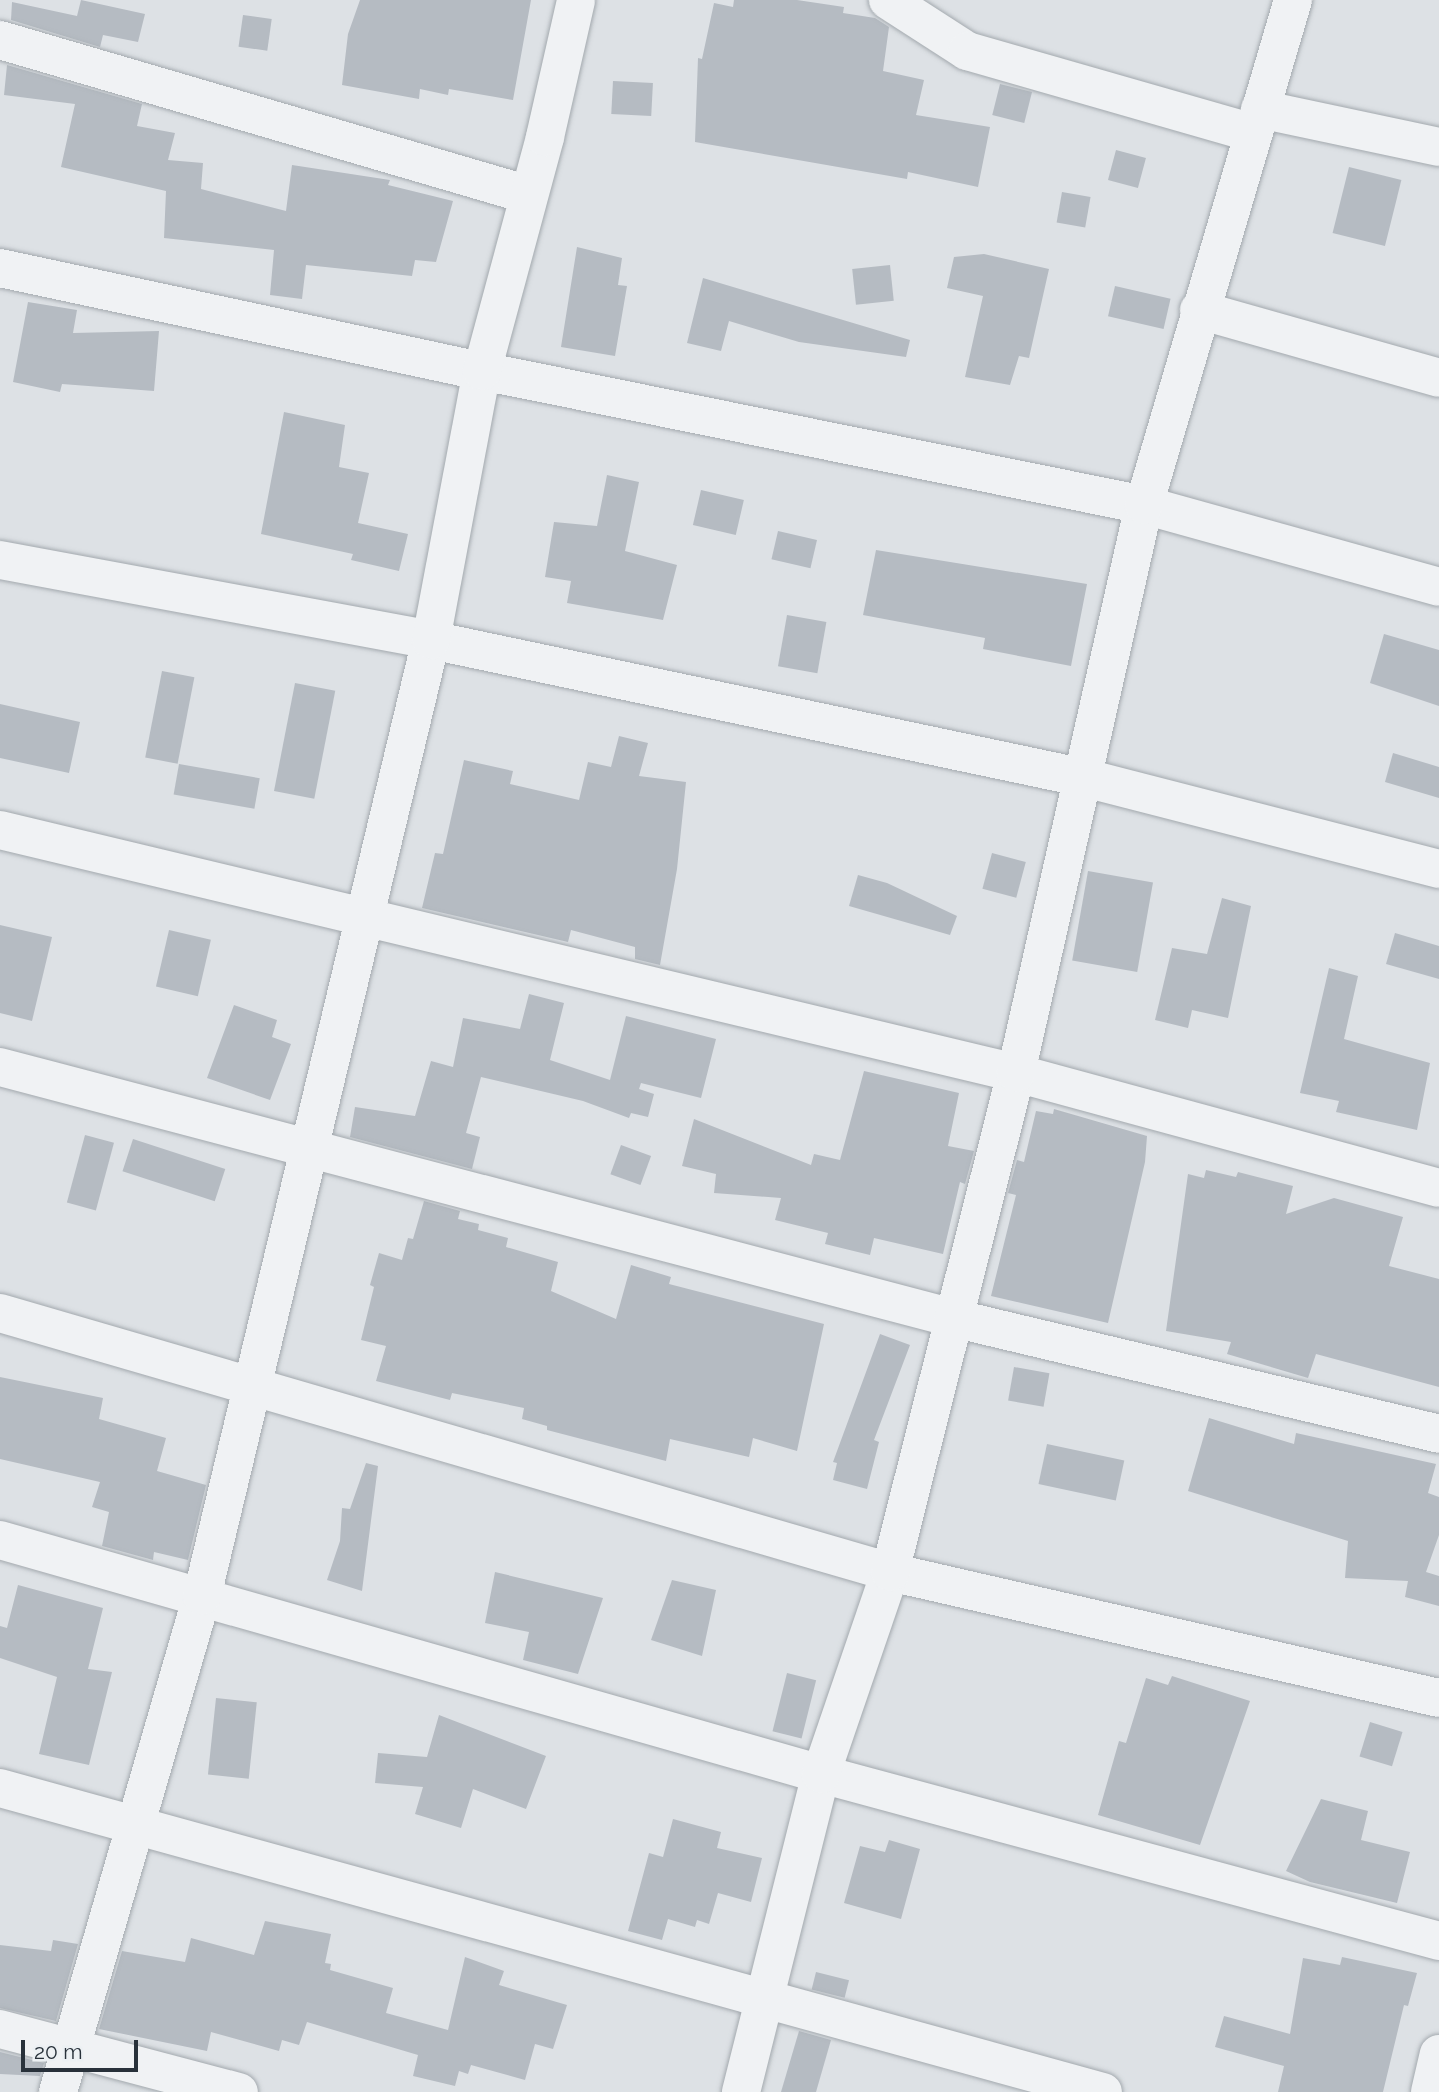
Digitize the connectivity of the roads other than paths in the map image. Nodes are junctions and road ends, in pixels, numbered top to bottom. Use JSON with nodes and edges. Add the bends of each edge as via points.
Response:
{"nodes":[{"id":1,"x":576,"y":0,"type":"edge"},
{"id":2,"x":888,"y":0,"type":"edge"},
{"id":3,"x":1293,"y":0,"type":"edge"},
{"id":4,"x":0,"y":40,"type":"edge"},
{"id":5,"x":1257,"y":121,"type":"junction"},
{"id":6,"x":1439,"y":147,"type":"edge"},
{"id":7,"x":529,"y":195,"type":"junction"},
{"id":8,"x":0,"y":268,"type":"edge"},
{"id":9,"x":1199,"y":310,"type":"junction"},
{"id":10,"x":482,"y":371,"type":"junction"},
{"id":11,"x":1439,"y":378,"type":"edge"},
{"id":12,"x":1144,"y":505,"type":"junction"},
{"id":13,"x":0,"y":559,"type":"edge"},
{"id":14,"x":1439,"y":587,"type":"edge"},
{"id":15,"x":432,"y":640,"type":"junction"},
{"id":16,"x":1085,"y":778,"type":"junction"},
{"id":17,"x":0,"y":830,"type":"edge"},
{"id":18,"x":1439,"y":869,"type":"edge"},
{"id":19,"x":367,"y":915,"type":"junction"},
{"id":20,"x":0,"y":1067,"type":"edge"},
{"id":21,"x":1016,"y":1073,"type":"junction"},
{"id":22,"x":310,"y":1148,"type":"junction"},
{"id":23,"x":1439,"y":1188,"type":"edge"},
{"id":24,"x":0,"y":1313,"type":"edge"},
{"id":25,"x":953,"y":1318,"type":"junction"},
{"id":26,"x":251,"y":1385,"type":"junction"},
{"id":27,"x":1439,"y":1434,"type":"edge"},
{"id":28,"x":0,"y":1540,"type":"edge"},
{"id":29,"x":890,"y":1572,"type":"junction"},
{"id":30,"x":202,"y":1596,"type":"junction"},
{"id":31,"x":1439,"y":1698,"type":"edge"},
{"id":32,"x":821,"y":1774,"type":"junction"},
{"id":33,"x":0,"y":1788,"type":"edge"},
{"id":34,"x":137,"y":1824,"type":"junction"},
{"id":35,"x":1439,"y":1941,"type":"edge"},
{"id":36,"x":766,"y":1998,"type":"junction"},
{"id":37,"x":0,"y":2029,"type":"edge"},
{"id":38,"x":68,"y":2047,"type":"junction"},
{"id":39,"x":1439,"y":2054,"type":"edge"},
{"id":40,"x":58,"y":2092,"type":"edge"},
{"id":41,"x":239,"y":2092,"type":"edge"},
{"id":42,"x":741,"y":2092,"type":"edge"},
{"id":43,"x":1103,"y":2092,"type":"edge"},
{"id":44,"x":1430,"y":2092,"type":"edge"}],
"edges":[{"from":1,"to":7,"type":"street"},
{"from":2,"to":5,"type":"street","via":[[967,51]]},
{"from":3,"to":5,"type":"street"},
{"from":4,"to":7,"type":"street"},
{"from":5,"to":6,"type":"street"},
{"from":5,"to":9,"type":"street"},
{"from":7,"to":10,"type":"street"},
{"from":8,"to":10,"type":"street"},
{"from":9,"to":11,"type":"street"},
{"from":9,"to":12,"type":"street"},
{"from":10,"to":12,"type":"street"},
{"from":10,"to":15,"type":"street"},
{"from":12,"to":14,"type":"street"},
{"from":12,"to":16,"type":"street"},
{"from":13,"to":15,"type":"street"},
{"from":15,"to":16,"type":"street"},
{"from":15,"to":19,"type":"street"},
{"from":16,"to":18,"type":"street"},
{"from":16,"to":21,"type":"street"},
{"from":17,"to":19,"type":"street"},
{"from":19,"to":21,"type":"street"},
{"from":19,"to":22,"type":"street"},
{"from":20,"to":22,"type":"street"},
{"from":21,"to":23,"type":"street"},
{"from":21,"to":25,"type":"street"},
{"from":22,"to":25,"type":"street"},
{"from":22,"to":26,"type":"street"},
{"from":24,"to":26,"type":"street"},
{"from":25,"to":27,"type":"street"},
{"from":25,"to":29,"type":"street"},
{"from":26,"to":29,"type":"street"},
{"from":26,"to":30,"type":"street"},
{"from":28,"to":30,"type":"street"},
{"from":29,"to":31,"type":"street"},
{"from":29,"to":32,"type":"street"},
{"from":30,"to":32,"type":"street"},
{"from":30,"to":34,"type":"street"},
{"from":32,"to":35,"type":"street"},
{"from":32,"to":36,"type":"street"},
{"from":33,"to":34,"type":"street"},
{"from":34,"to":36,"type":"street"},
{"from":34,"to":38,"type":"street"},
{"from":36,"to":42,"type":"street"},
{"from":36,"to":43,"type":"street"},
{"from":37,"to":38,"type":"street"},
{"from":38,"to":40,"type":"street"},
{"from":38,"to":41,"type":"street"},
{"from":39,"to":44,"type":"street"}]}
